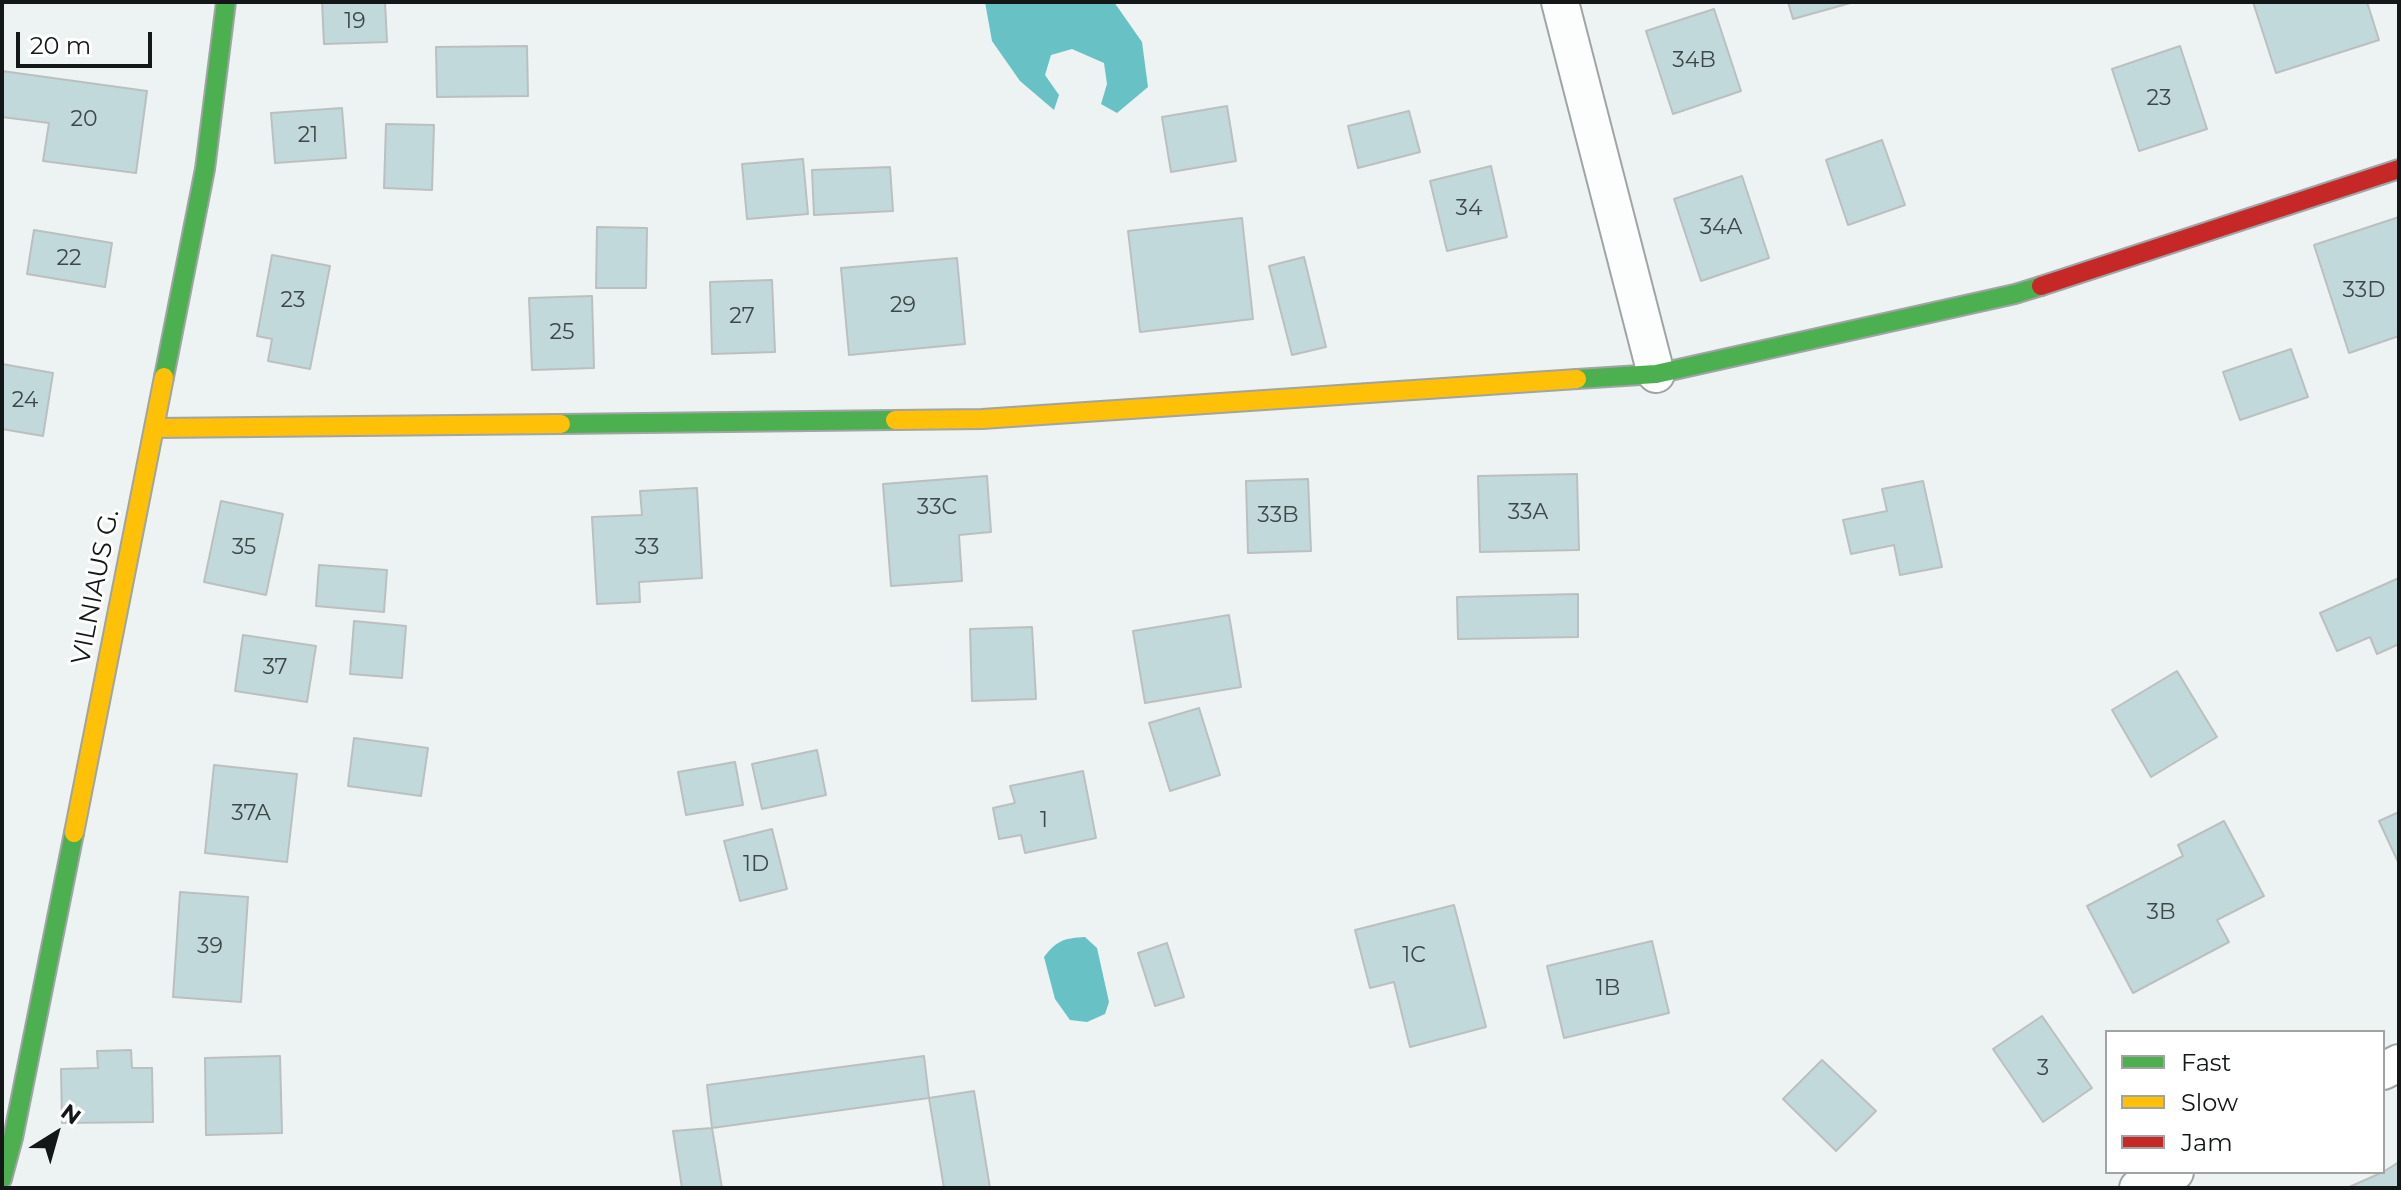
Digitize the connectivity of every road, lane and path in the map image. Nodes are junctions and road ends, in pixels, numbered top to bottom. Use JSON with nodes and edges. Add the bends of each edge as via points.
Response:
{"nodes":[{"id":1,"x":226,"y":2,"type":"edge"},
{"id":2,"x":1560,"y":2,"type":"edge"},
{"id":3,"x":2399,"y":169,"type":"edge"},
{"id":4,"x":1656,"y":374,"type":"junction"},
{"id":5,"x":154,"y":428,"type":"junction"},
{"id":6,"x":2170,"y":1174,"type":"edge"},
{"id":7,"x":2,"y":1179,"type":"edge"},
{"id":8,"x":2138,"y":1188,"type":"edge"}],
"edges":[{"from":1,"to":5,"type":"street","name":"VILNIAUS G.","via":[[205,169]]},
{"from":2,"to":4,"type":"street"},
{"from":3,"to":4,"type":"street","via":[[2015,294]]},
{"from":4,"to":5,"type":"street","via":[[982,419]]},
{"from":5,"to":7,"type":"street","name":"VILNIAUS G."},
{"from":6,"to":8,"type":"street"}]}
